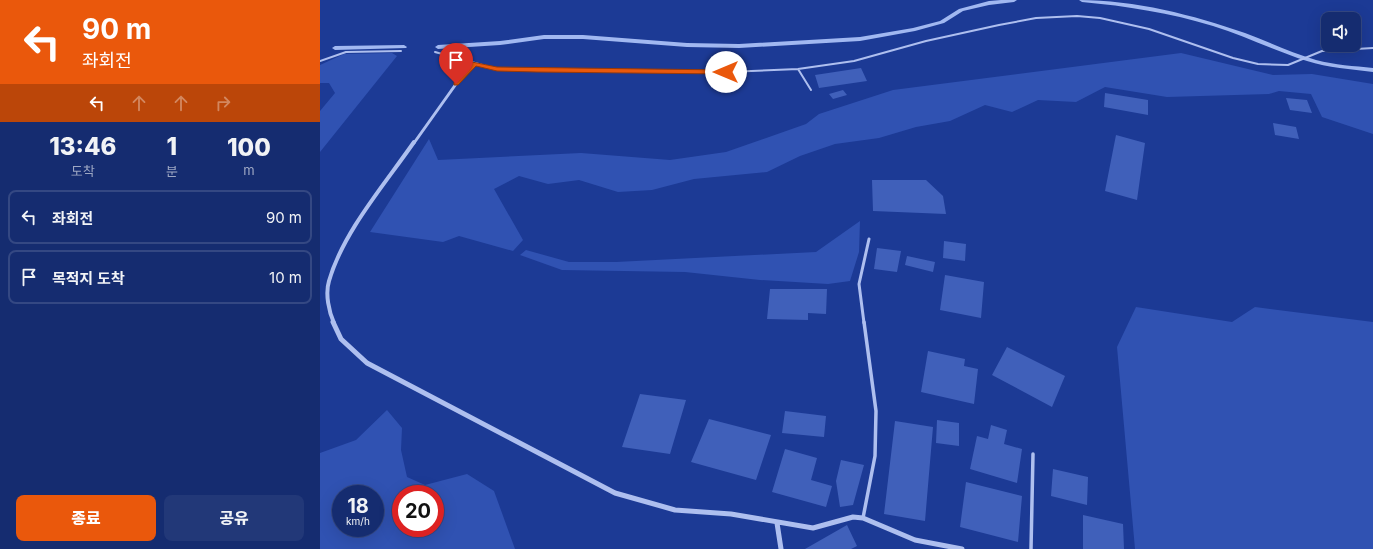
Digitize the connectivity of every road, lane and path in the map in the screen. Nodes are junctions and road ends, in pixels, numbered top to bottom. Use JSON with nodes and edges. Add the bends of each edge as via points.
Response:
{"nodes":[{"id":1,"x":1373,"y":48,"type":"edge"},
{"id":2,"x":402,"y":51,"type":"dead end"},
{"id":3,"x":435,"y":52,"type":"dead end"},
{"id":4,"x":320,"y":61,"type":"edge"},
{"id":5,"x":474,"y":64,"type":"junction"},
{"id":6,"x":798,"y":69,"type":"junction"},
{"id":7,"x":811,"y":90,"type":"dead end"},
{"id":8,"x":869,"y":239,"type":"dead end"},
{"id":9,"x":1033,"y":454,"type":"dead end"},
{"id":10,"x":863,"y":518,"type":"junction"},
{"id":11,"x":777,"y":523,"type":"junction"},
{"id":12,"x":781,"y":549,"type":"edge"},
{"id":13,"x":962,"y":549,"type":"edge"},
{"id":14,"x":1031,"y":549,"type":"edge"}],
"edges":[{"from":1,"to":6,"type":"lane","via":[[1322,51],[1288,65],[1277,66],[1233,58],[1171,35],[1124,23],[1092,18],[1056,17],[998,25],[854,61]]},
{"from":2,"to":4,"type":"lane","via":[[346,52]]},
{"from":3,"to":5,"type":"lane","via":[[459,57]]},
{"from":5,"to":6,"type":"lane","via":[[497,69],[537,70],[726,72]]},
{"from":5,"to":11,"type":"street","via":[[447,96],[361,217],[339,254],[328,283],[329,312],[341,339],[366,363],[385,374],[615,493],[675,510],[731,514]]},
{"from":6,"to":7,"type":"lane"},
{"from":8,"to":10,"type":"lane","via":[[859,284],[876,411],[876,448]]},
{"from":9,"to":14,"type":"lane"},
{"from":10,"to":11,"type":"street","via":[[853,517],[813,528]]},
{"from":10,"to":13,"type":"street","via":[[915,540]]},
{"from":11,"to":12,"type":"street"}]}
